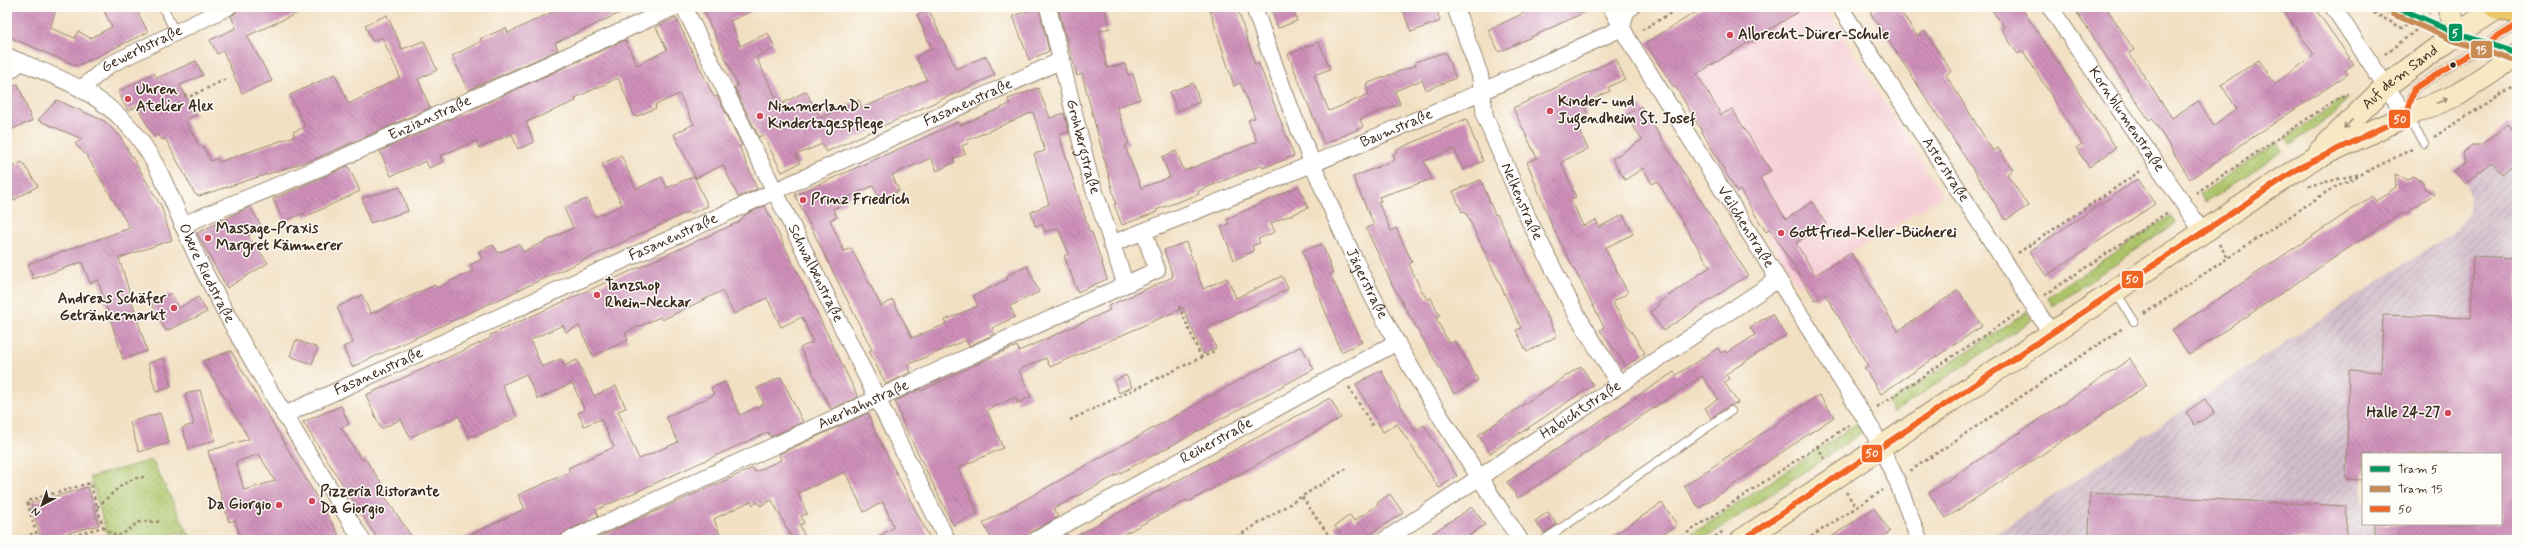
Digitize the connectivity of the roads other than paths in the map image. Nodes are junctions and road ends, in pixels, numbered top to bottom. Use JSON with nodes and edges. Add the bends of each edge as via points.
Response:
{"nodes":[{"id":1,"x":163,"y":7,"type":"edge"},
{"id":2,"x":228,"y":7,"type":"edge"},
{"id":3,"x":675,"y":7,"type":"edge"},
{"id":4,"x":684,"y":7,"type":"edge"},
{"id":5,"x":1048,"y":7,"type":"edge"},
{"id":6,"x":1254,"y":7,"type":"edge"},
{"id":7,"x":1455,"y":7,"type":"edge"},
{"id":8,"x":1611,"y":7,"type":"edge"},
{"id":9,"x":1632,"y":7,"type":"edge"},
{"id":10,"x":1840,"y":7,"type":"edge"},
{"id":11,"x":2050,"y":7,"type":"edge"},
{"id":12,"x":2333,"y":7,"type":"edge"},
{"id":13,"x":2448,"y":7,"type":"edge"},
{"id":14,"x":2503,"y":9,"type":"edge"},
{"id":15,"x":2517,"y":25,"type":"edge"},
{"id":16,"x":175,"y":32,"type":"junction"},
{"id":17,"x":1625,"y":33,"type":"junction"},
{"id":18,"x":2458,"y":34,"type":"junction"},
{"id":19,"x":2517,"y":56,"type":"edge"},
{"id":20,"x":14,"y":59,"type":"edge"},
{"id":21,"x":1062,"y":60,"type":"junction"},
{"id":22,"x":7,"y":73,"type":"edge"},
{"id":23,"x":2386,"y":86,"type":"junction"},
{"id":24,"x":82,"y":88,"type":"junction"},
{"id":25,"x":1481,"y":94,"type":"junction"},
{"id":26,"x":2406,"y":116,"type":"junction"},
{"id":27,"x":2424,"y":143,"type":"road end"},
{"id":28,"x":2311,"y":160,"type":"junction"},
{"id":29,"x":1314,"y":165,"type":"junction"},
{"id":30,"x":774,"y":191,"type":"junction"},
{"id":31,"x":182,"y":225,"type":"junction"},
{"id":32,"x":1144,"y":232,"type":"junction"},
{"id":33,"x":2202,"y":232,"type":"junction"},
{"id":34,"x":1111,"y":244,"type":"junction"},
{"id":35,"x":1777,"y":280,"type":"junction"},
{"id":36,"x":1125,"y":284,"type":"junction"},
{"id":37,"x":2114,"y":291,"type":"junction"},
{"id":38,"x":2134,"y":321,"type":"road end"},
{"id":39,"x":2051,"y":333,"type":"junction"},
{"id":40,"x":1397,"y":342,"type":"junction"},
{"id":41,"x":1619,"y":384,"type":"junction"},
{"id":42,"x":876,"y":400,"type":"junction"},
{"id":43,"x":1731,"y":411,"type":"dead end"},
{"id":44,"x":284,"y":415,"type":"junction"},
{"id":45,"x":1881,"y":447,"type":"junction"},
{"id":46,"x":1480,"y":476,"type":"junction"},
{"id":47,"x":362,"y":540,"type":"edge"},
{"id":48,"x":569,"y":540,"type":"edge"},
{"id":49,"x":948,"y":540,"type":"edge"},
{"id":50,"x":1036,"y":540,"type":"edge"},
{"id":51,"x":1385,"y":540,"type":"edge"},
{"id":52,"x":1520,"y":540,"type":"edge"},
{"id":53,"x":1544,"y":540,"type":"edge"},
{"id":54,"x":1742,"y":540,"type":"edge"},
{"id":55,"x":1919,"y":540,"type":"edge"}],
"edges":[{"from":1,"to":16,"type":"lane"},
{"from":2,"to":16,"type":"street","name":"Gewerbstraße"},
{"from":3,"to":31,"type":"street","name":"Enzianstraße","via":[[329,164]]},
{"from":4,"to":30,"type":"street","name":"Schwalbenstraße"},
{"from":5,"to":21,"type":"street","name":"Grohbergstraße"},
{"from":6,"to":29,"type":"street","name":"Jägerstraße"},
{"from":7,"to":25,"type":"street","name":"Nelkenstraße","via":[[1480,75]]},
{"from":8,"to":17,"type":"street","name":"Veilchenstraße"},
{"from":9,"to":17,"type":"street","via":[[1626,11]]},
{"from":10,"to":39,"type":"street","name":"Asterstraße"},
{"from":11,"to":33,"type":"street","name":"Kornblumenstraße"},
{"from":12,"to":23,"type":"street"},
{"from":13,"to":18,"type":"street"},
{"from":14,"to":18,"type":"street","name":"Auf dem Sand"},
{"from":15,"to":26,"type":"lane","via":[[2415,88]]},
{"from":16,"to":24,"type":"street","name":"Gewerbstraße","via":[[109,65]]},
{"from":17,"to":25,"type":"street","name":"Baumstraße"},
{"from":17,"to":35,"type":"street","name":"Veilchenstraße"},
{"from":18,"to":23,"type":"street","name":"Auf dem Sand"},
{"from":26,"to":19,"type":"street","name":"Auf dem Sand","one_way":true,"via":[[2457,95]]},
{"from":20,"to":22,"type":"street"},
{"from":20,"to":24,"type":"street","name":"Obere Riedstraße"},
{"from":21,"to":30,"type":"street","name":"Fasanenstraße"},
{"from":21,"to":34,"type":"street","name":"Grohbergstraße","via":[[1090,174]]},
{"from":23,"to":26,"type":"street"},
{"from":23,"to":28,"type":"street","name":"Auf dem Sand","one_way":true},
{"from":24,"to":31,"type":"street","name":"Obere Riedstraße","via":[[126,123],[150,154]]},
{"from":25,"to":29,"type":"street","name":"Baumstraße"},
{"from":25,"to":41,"type":"street","name":"Nelkenstraße","via":[[1485,118],[1528,218],[1574,310]]},
{"from":26,"to":27,"type":"lane"},
{"from":26,"to":28,"type":"street","name":"Auf dem Sand"},
{"from":28,"to":33,"type":"street","name":"Auf dem Sand"},
{"from":29,"to":32,"type":"street","name":"Baumstraße"},
{"from":29,"to":40,"type":"street","name":"Jägerstraße","via":[[1361,272]]},
{"from":30,"to":42,"type":"street","name":"Schwalbenstraße"},
{"from":30,"to":44,"type":"street","name":"Fasanenstraße"},
{"from":31,"to":44,"type":"street","name":"Obere Riedstraße","via":[[202,267]]},
{"from":32,"to":34,"type":"street","name":"Baumstraße"},
{"from":32,"to":36,"type":"street","name":"Auerhahnstraße","via":[[1157,270]]},
{"from":33,"to":37,"type":"street","name":"Auf dem Sand"},
{"from":34,"to":36,"type":"street","name":"Grohbergstraße"},
{"from":35,"to":41,"type":"street","name":"Habichtstraße"},
{"from":35,"to":45,"type":"street","name":"Veilchenstraße"},
{"from":36,"to":42,"type":"street","name":"Auerhahnstraße"},
{"from":37,"to":38,"type":"lane"},
{"from":37,"to":39,"type":"street","name":"Auf dem Sand"},
{"from":39,"to":45,"type":"street","name":"Auf dem Sand"},
{"from":40,"to":46,"type":"street","name":"Jägerstraße","via":[[1434,407]]},
{"from":40,"to":50,"type":"street","name":"Reiherstraße"},
{"from":41,"to":46,"type":"street","name":"Habichtstraße"},
{"from":42,"to":48,"type":"street","name":"Auerhahnstraße"},
{"from":42,"to":49,"type":"street","name":"Schwalbenstraße"},
{"from":43,"to":53,"type":"lane"},
{"from":44,"to":47,"type":"street","name":"Obere Riedstraße"},
{"from":45,"to":54,"type":"street","name":"Auf dem Sand"},
{"from":45,"to":55,"type":"street","name":"Veilchenstraße"},
{"from":46,"to":51,"type":"street","name":"Habichtstraße"},
{"from":46,"to":52,"type":"street","name":"Jägerstraße"}]}
